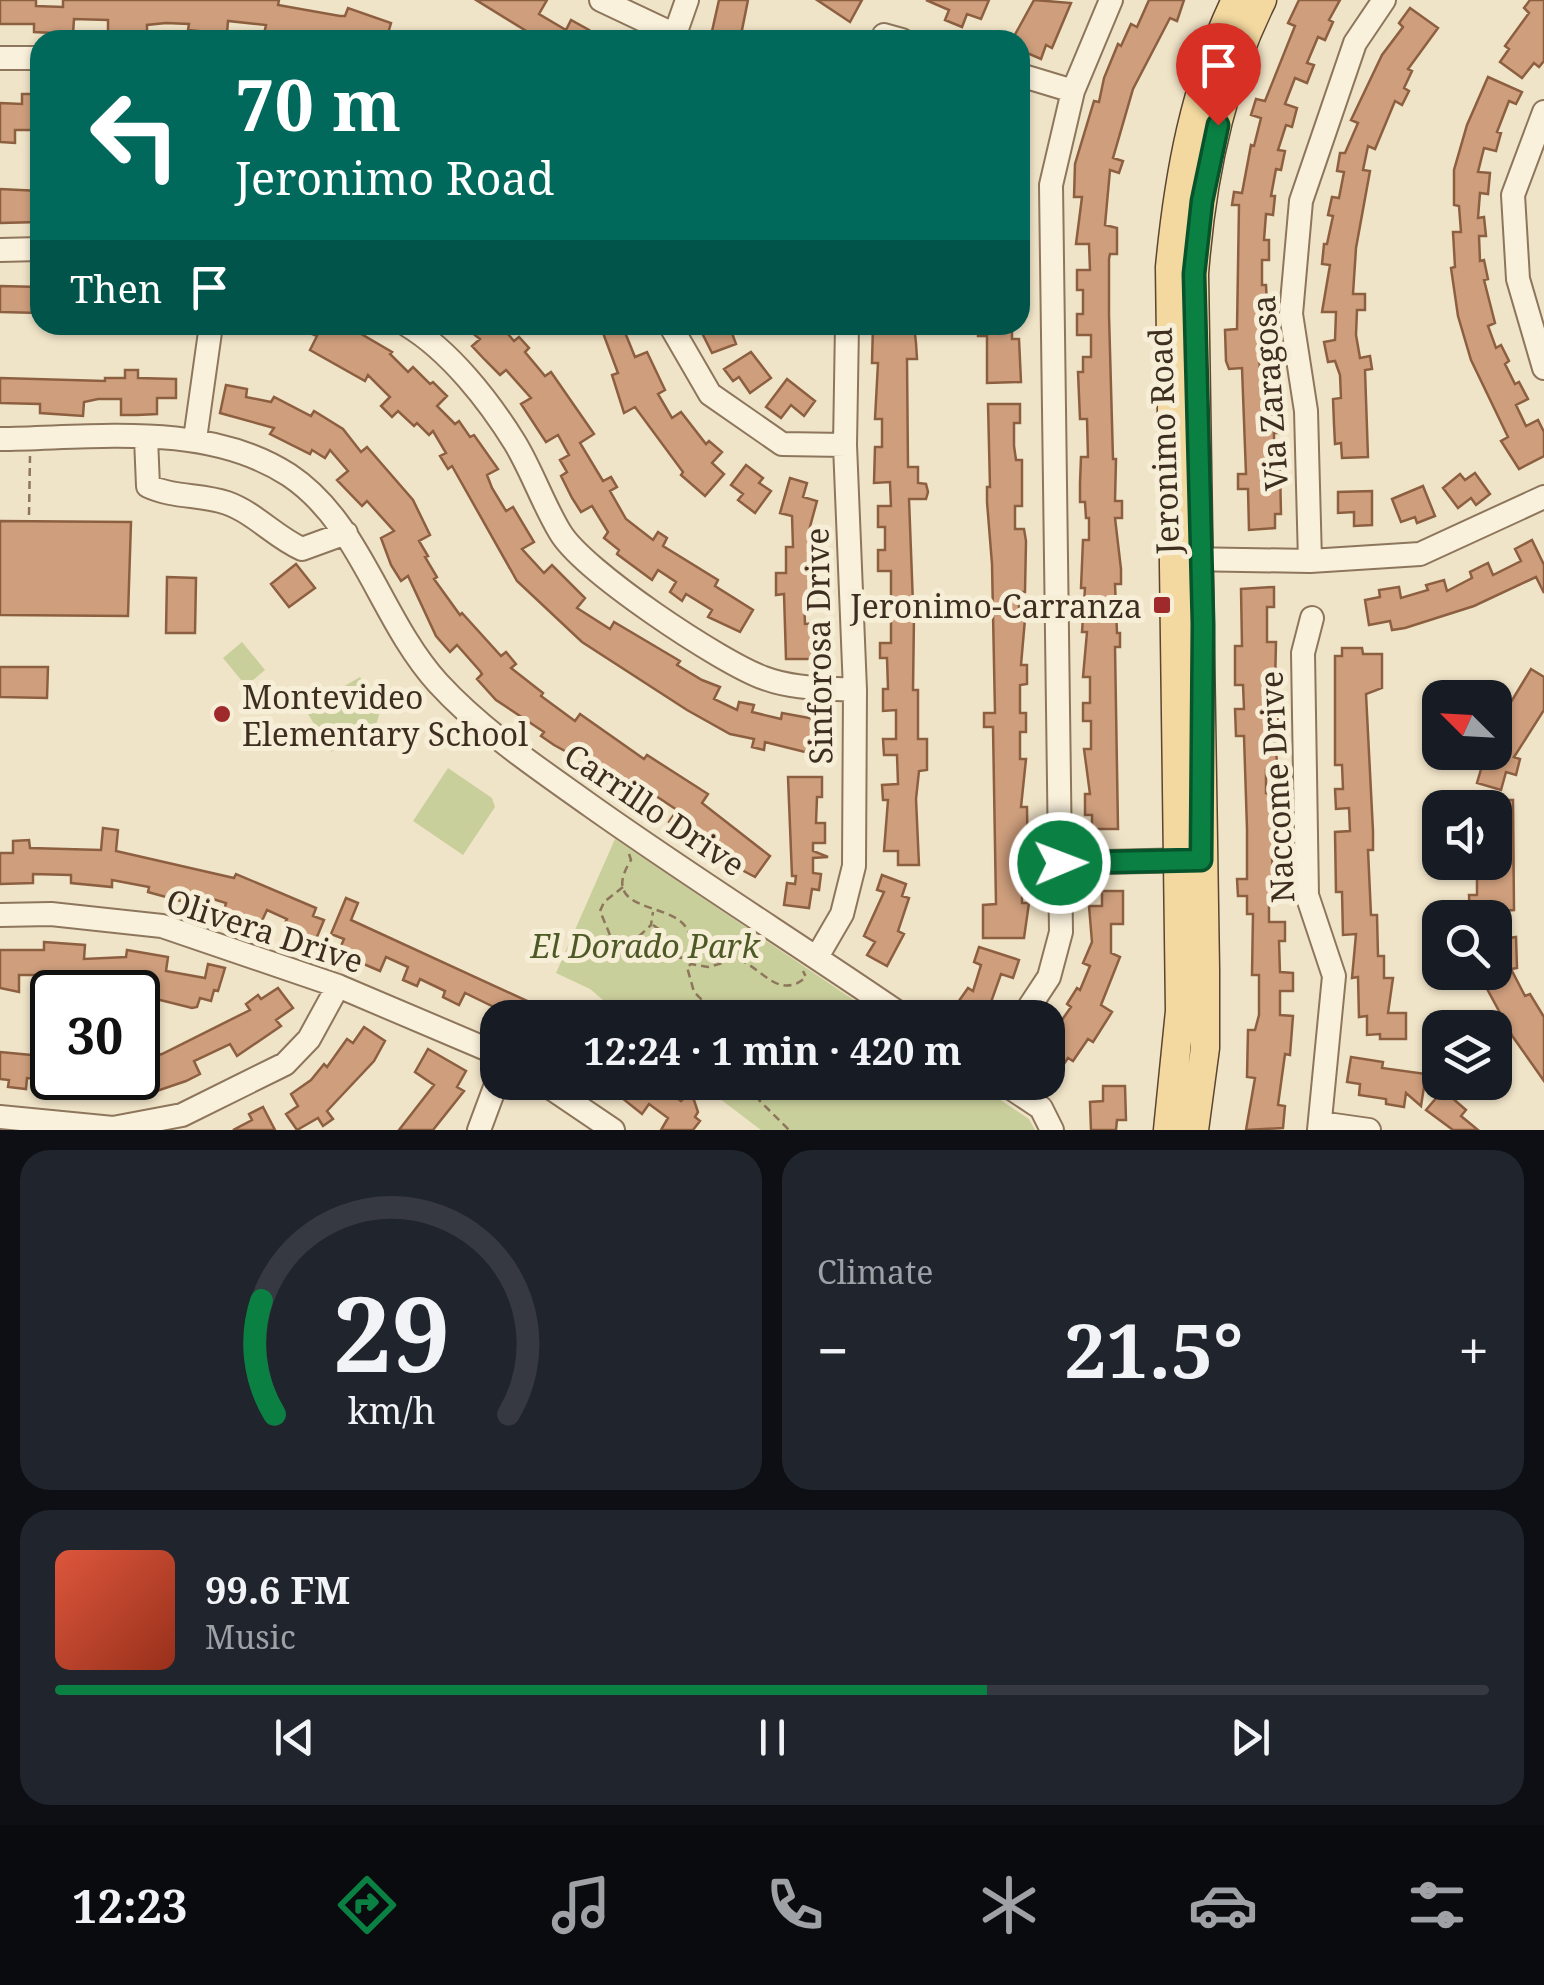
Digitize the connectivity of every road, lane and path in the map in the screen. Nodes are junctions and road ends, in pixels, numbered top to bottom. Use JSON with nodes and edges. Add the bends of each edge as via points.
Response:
{"nodes":[{"id":1,"x":601,"y":0,"type":"edge"},
{"id":2,"x":687,"y":0,"type":"edge"},
{"id":3,"x":1112,"y":0,"type":"edge"},
{"id":4,"x":1236,"y":0,"type":"edge"},
{"id":5,"x":1262,"y":0,"type":"edge"},
{"id":6,"x":1384,"y":0,"type":"edge"},
{"id":7,"x":659,"y":30,"type":"edge"},
{"id":8,"x":676,"y":30,"type":"edge"},
{"id":9,"x":0,"y":58,"type":"edge"},
{"id":10,"x":30,"y":58,"type":"edge"},
{"id":11,"x":1030,"y":78,"type":"edge"},
{"id":12,"x":1072,"y":91,"type":"junction"},
{"id":13,"x":1544,"y":112,"type":"edge"},
{"id":14,"x":0,"y":250,"type":"edge"},
{"id":15,"x":30,"y":250,"type":"edge"},
{"id":16,"x":209,"y":335,"type":"edge"},
{"id":17,"x":423,"y":335,"type":"edge"},
{"id":18,"x":676,"y":335,"type":"edge"},
{"id":19,"x":848,"y":335,"type":"edge"},
{"id":20,"x":1544,"y":368,"type":"edge"},
{"id":21,"x":146,"y":438,"type":"junction"},
{"id":22,"x":0,"y":439,"type":"edge"},
{"id":23,"x":30,"y":439,"type":"junction"},
{"id":24,"x":195,"y":439,"type":"junction"},
{"id":25,"x":844,"y":445,"type":"junction"},
{"id":26,"x":1544,"y":498,"type":"edge"},
{"id":27,"x":29,"y":515,"type":"dead end"},
{"id":28,"x":346,"y":533,"type":"junction"},
{"id":29,"x":1188,"y":559,"type":"junction"},
{"id":30,"x":1310,"y":561,"type":"junction"},
{"id":31,"x":1312,"y":618,"type":"dead end"},
{"id":32,"x":855,"y":690,"type":"junction"},
{"id":33,"x":636,"y":838,"type":"junction"},
{"id":34,"x":1189,"y":860,"type":"junction"},
{"id":35,"x":1060,"y":863,"type":"junction"},
{"id":36,"x":624,"y":886,"type":"junction"},
{"id":37,"x":654,"y":910,"type":"junction"},
{"id":38,"x":0,"y":915,"type":"edge"},
{"id":39,"x":651,"y":924,"type":"junction"},
{"id":40,"x":624,"y":940,"type":"junction"},
{"id":41,"x":665,"y":950,"type":"junction"},
{"id":42,"x":689,"y":954,"type":"junction"},
{"id":43,"x":814,"y":955,"type":"junction"},
{"id":44,"x":681,"y":958,"type":"junction"},
{"id":45,"x":689,"y":966,"type":"junction"},
{"id":46,"x":338,"y":986,"type":"junction"},
{"id":47,"x":702,"y":1000,"type":"edge"},
{"id":48,"x":880,"y":1000,"type":"edge"},
{"id":49,"x":1034,"y":1000,"type":"edge"},
{"id":50,"x":480,"y":1046,"type":"edge"},
{"id":51,"x":490,"y":1100,"type":"edge"},
{"id":52,"x":569,"y":1100,"type":"edge"},
{"id":53,"x":759,"y":1100,"type":"edge"},
{"id":54,"x":1029,"y":1100,"type":"edge"},
{"id":55,"x":0,"y":1118,"type":"edge"},
{"id":56,"x":1052,"y":1127,"type":"edge"},
{"id":57,"x":1319,"y":1127,"type":"edge"},
{"id":58,"x":479,"y":1130,"type":"edge"},
{"id":59,"x":613,"y":1130,"type":"edge"},
{"id":60,"x":788,"y":1130,"type":"edge"},
{"id":61,"x":1168,"y":1130,"type":"edge"},
{"id":62,"x":1194,"y":1130,"type":"edge"},
{"id":63,"x":1369,"y":1130,"type":"edge"}],
"edges":[{"from":1,"to":7,"type":"street"},
{"from":2,"to":8,"type":"street"},
{"from":3,"to":12,"type":"street"},
{"from":4,"to":29,"type":"main road","name":"Jeronimo Road","via":[[1202,86],[1170,267]]},
{"from":5,"to":29,"type":"main road","name":"Jeronimo Road","via":[[1229,81],[1197,234]]},
{"from":6,"to":30,"type":"street","name":"Via Zaragosa","via":[[1355,43],[1301,201],[1291,314],[1306,411]]},
{"from":9,"to":10,"type":"street"},
{"from":11,"to":12,"type":"street"},
{"from":12,"to":35,"type":"street","via":[[1051,185]]},
{"from":13,"to":20,"type":"street","via":[[1514,195],[1518,280]]},
{"from":14,"to":15,"type":"street"},
{"from":16,"to":24,"type":"street"},
{"from":17,"to":32,"type":"street","via":[[514,442],[560,533],[594,570],[762,678]]},
{"from":18,"to":25,"type":"street","via":[[710,394],[782,444]]},
{"from":19,"to":25,"type":"street","name":"Sinforosa Drive"},
{"from":21,"to":23,"type":"street","name":"Carrillo Drive"},
{"from":21,"to":24,"type":"street","name":"Carrillo Drive"},
{"from":21,"to":28,"type":"street","via":[[148,486],[224,502],[302,550]]},
{"from":22,"to":23,"type":"street","name":"Carrillo Drive"},
{"from":23,"to":27,"type":"path"},
{"from":24,"to":28,"type":"street","name":"Carrillo Drive","via":[[290,476]]},
{"from":25,"to":32,"type":"street","name":"Sinforosa Drive"},
{"from":26,"to":30,"type":"street","via":[[1420,554]]},
{"from":28,"to":33,"type":"street","name":"Carrillo Drive","via":[[378,597],[438,683],[510,749]]},
{"from":29,"to":30,"type":"street"},
{"from":29,"to":34,"type":"main road","name":"Jeronimo Road"},
{"from":31,"to":57,"type":"street","name":"Naccome Drive","via":[[1303,653],[1307,896],[1334,976]]},
{"from":32,"to":43,"type":"street","name":"Sinforosa Drive","via":[[854,866],[842,914]]},
{"from":33,"to":36,"type":"path"},
{"from":33,"to":43,"type":"street","name":"Carrillo Drive"},
{"from":34,"to":35,"type":"street"},
{"from":34,"to":61,"type":"main road","name":"Jeronimo Road"},
{"from":34,"to":62,"type":"main road","name":"Jeronimo Road","via":[[1205,1048]]},
{"from":35,"to":49,"type":"street","via":[[1061,932]]},
{"from":36,"to":37,"type":"path","via":[[634,902]]},
{"from":36,"to":40,"type":"path","via":[[600,911],[606,930]]},
{"from":37,"to":39,"type":"path"},
{"from":37,"to":42,"type":"path","via":[[682,921]]},
{"from":38,"to":46,"type":"street","name":"Olivera Drive","via":[[162,926]]},
{"from":39,"to":40,"type":"path","via":[[635,940]]},
{"from":39,"to":41,"type":"path","via":[[663,932]]},
{"from":40,"to":41,"type":"path","via":[[643,962]]},
{"from":41,"to":44,"type":"path"},
{"from":42,"to":44,"type":"path"},
{"from":42,"to":45,"type":"path"},
{"from":43,"to":45,"type":"path","via":[[803,969],[806,978],[786,986],[768,982],[738,959]]},
{"from":43,"to":48,"type":"street","name":"Carrillo Drive"},
{"from":44,"to":45,"type":"path"},
{"from":45,"to":47,"type":"path"},
{"from":46,"to":50,"type":"street","name":"Olivera Drive"},
{"from":46,"to":55,"type":"street","via":[[309,1039],[285,1064],[182,1115],[113,1128]]},
{"from":51,"to":58,"type":"street"},
{"from":52,"to":59,"type":"street"},
{"from":53,"to":60,"type":"path"},
{"from":54,"to":56,"type":"street"},
{"from":57,"to":63,"type":"street"}]}
